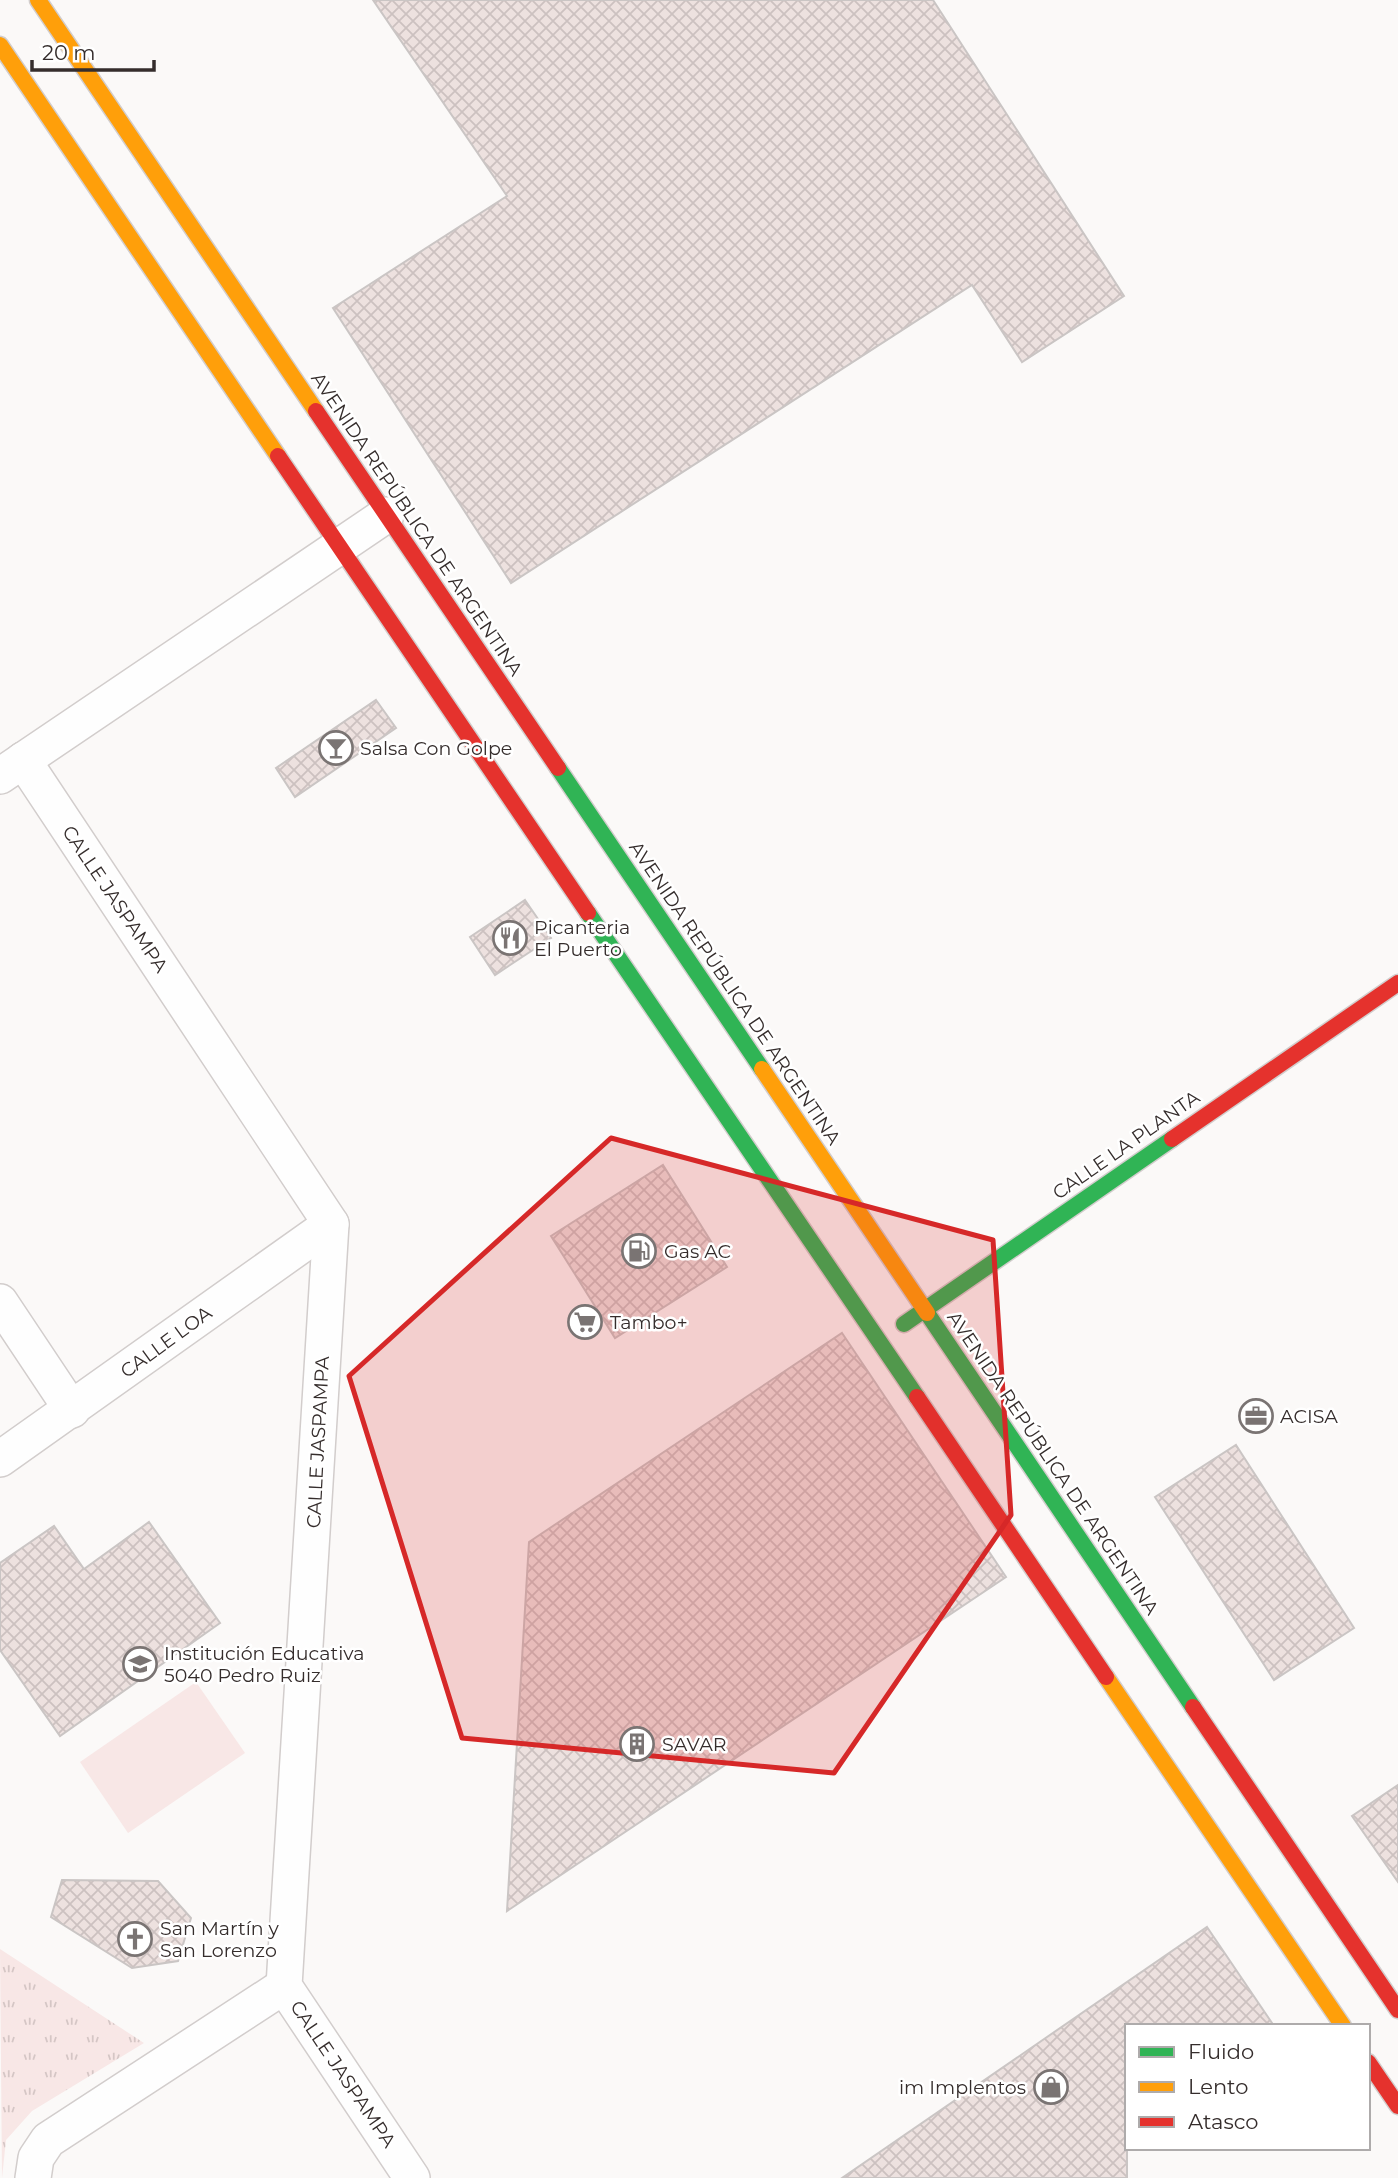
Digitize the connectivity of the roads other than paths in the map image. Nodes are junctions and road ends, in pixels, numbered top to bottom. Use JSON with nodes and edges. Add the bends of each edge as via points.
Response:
{"nodes":[{"id":1,"x":38,"y":0,"type":"edge"},
{"id":2,"x":0,"y":45,"type":"edge"},
{"id":3,"x":386,"y":515,"type":"junction"},
{"id":4,"x":340,"y":546,"type":"junction"},
{"id":5,"x":12,"y":768,"type":"edge"},
{"id":6,"x":1398,"y":983,"type":"edge"},
{"id":7,"x":331,"y":1224,"type":"junction"},
{"id":8,"x":0,"y":1302,"type":"edge"},
{"id":9,"x":924,"y":1310,"type":"junction"},
{"id":10,"x":879,"y":1341,"type":"junction"},
{"id":11,"x":72,"y":1410,"type":"junction"},
{"id":12,"x":0,"y":1459,"type":"edge"},
{"id":13,"x":284,"y":1986,"type":"junction"},
{"id":14,"x":1398,"y":2010,"type":"edge"},
{"id":15,"x":1342,"y":2024,"type":"edge"},
{"id":16,"x":1370,"y":2065,"type":"edge"},
{"id":17,"x":1398,"y":2106,"type":"edge"},
{"id":18,"x":33,"y":2178,"type":"edge"},
{"id":19,"x":411,"y":2178,"type":"edge"}],
"edges":[{"from":1,"to":3,"type":"main road","name":"AVENIDA REPÚBLICA DE ARGENTINA"},
{"from":2,"to":4,"type":"main road"},
{"from":3,"to":4,"type":"street"},
{"from":3,"to":9,"type":"main road","name":"AVENIDA REPÚBLICA DE ARGENTINA"},
{"from":4,"to":5,"type":"street"},
{"from":4,"to":10,"type":"main road"},
{"from":5,"to":7,"type":"street","name":"CALLE JASPAMPA"},
{"from":6,"to":9,"type":"main road","name":"CALLE LA PLANTA"},
{"from":7,"to":11,"type":"street","name":"CALLE LOA"},
{"from":7,"to":13,"type":"street","name":"CALLE JASPAMPA"},
{"from":8,"to":11,"type":"street"},
{"from":9,"to":10,"type":"main road","name":"CALLE LA PLANTA"},
{"from":9,"to":14,"type":"main road","name":"AVENIDA REPÚBLICA DE ARGENTINA"},
{"from":10,"to":15,"type":"main road"},
{"from":11,"to":12,"type":"street","name":"CALLE LOA"},
{"from":13,"to":18,"type":"street","via":[[48,2140],[36,2158]]},
{"from":13,"to":19,"type":"street","name":"CALLE JASPAMPA"},
{"from":16,"to":17,"type":"main road"}]}
